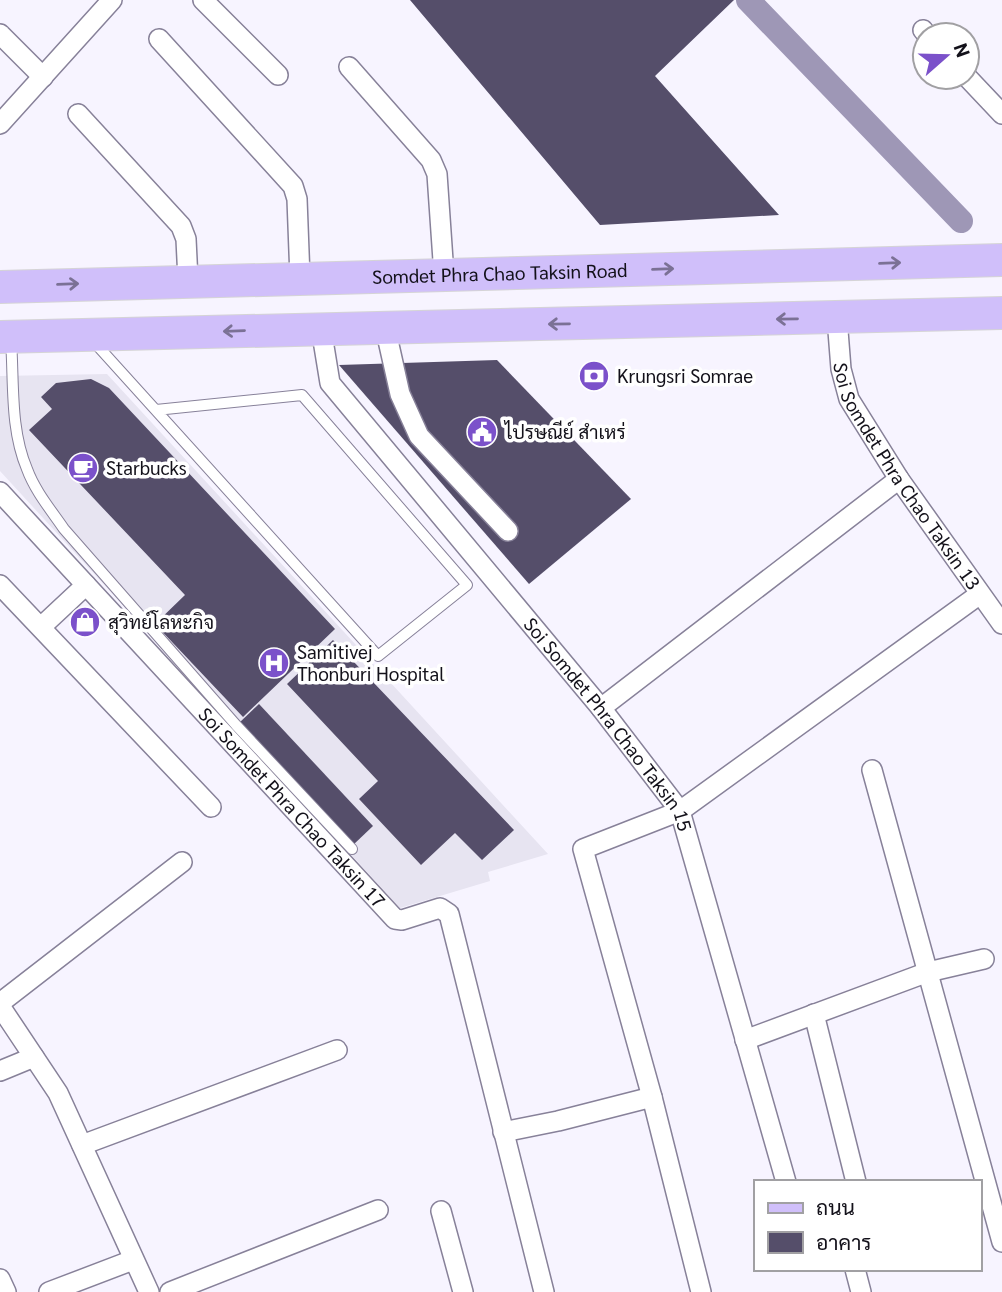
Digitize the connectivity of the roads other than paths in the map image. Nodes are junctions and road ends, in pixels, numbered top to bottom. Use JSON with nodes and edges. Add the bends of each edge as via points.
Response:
{"nodes":[{"id":1,"x":112,"y":0,"type":"edge"},
{"id":2,"x":203,"y":0,"type":"edge"},
{"id":3,"x":0,"y":34,"type":"edge"},
{"id":4,"x":159,"y":39,"type":"dead end"},
{"id":5,"x":349,"y":67,"type":"dead end"},
{"id":6,"x":278,"y":75,"type":"dead end"},
{"id":7,"x":43,"y":77,"type":"junction"},
{"id":8,"x":980,"y":91,"type":"edge"},
{"id":9,"x":78,"y":114,"type":"dead end"},
{"id":10,"x":1002,"y":114,"type":"edge"},
{"id":11,"x":0,"y":124,"type":"edge"},
{"id":12,"x":1002,"y":260,"type":"edge"},
{"id":13,"x":444,"y":275,"type":"junction"},
{"id":14,"x":366,"y":276,"type":"junction"},
{"id":15,"x":288,"y":278,"type":"junction"},
{"id":16,"x":188,"y":280,"type":"junction"},
{"id":17,"x":0,"y":287,"type":"edge"},
{"id":18,"x":1002,"y":313,"type":"edge"},
{"id":19,"x":837,"y":318,"type":"junction"},
{"id":20,"x":378,"y":327,"type":"junction"},
{"id":21,"x":321,"y":328,"type":"junction"},
{"id":22,"x":282,"y":329,"type":"junction"},
{"id":23,"x":88,"y":334,"type":"junction"},
{"id":24,"x":6,"y":337,"type":"edge"},
{"id":25,"x":156,"y":410,"type":"junction"},
{"id":26,"x":899,"y":479,"type":"junction"},
{"id":27,"x":0,"y":492,"type":"edge"},
{"id":28,"x":508,"y":531,"type":"dead end"},
{"id":29,"x":0,"y":585,"type":"edge"},
{"id":30,"x":86,"y":585,"type":"junction"},
{"id":31,"x":980,"y":594,"type":"junction"},
{"id":32,"x":1002,"y":624,"type":"edge"},
{"id":33,"x":41,"y":627,"type":"junction"},
{"id":34,"x":601,"y":708,"type":"junction"},
{"id":35,"x":872,"y":770,"type":"dead end"},
{"id":36,"x":211,"y":807,"type":"dead end"},
{"id":37,"x":680,"y":811,"type":"junction"},
{"id":38,"x":352,"y":849,"type":"dead end"},
{"id":39,"x":182,"y":862,"type":"dead end"},
{"id":40,"x":984,"y":958,"type":"dead end"},
{"id":41,"x":928,"y":972,"type":"junction"},
{"id":42,"x":0,"y":1005,"type":"edge"},
{"id":43,"x":814,"y":1014,"type":"junction"},
{"id":44,"x":745,"y":1040,"type":"junction"},
{"id":45,"x":337,"y":1050,"type":"dead end"},
{"id":46,"x":34,"y":1056,"type":"junction"},
{"id":47,"x":0,"y":1071,"type":"edge"},
{"id":48,"x":652,"y":1097,"type":"junction"},
{"id":49,"x":503,"y":1132,"type":"junction"},
{"id":50,"x":82,"y":1145,"type":"junction"},
{"id":51,"x":785,"y":1180,"type":"edge"},
{"id":52,"x":856,"y":1180,"type":"edge"},
{"id":53,"x":379,"y":1210,"type":"dead end"},
{"id":54,"x":440,"y":1211,"type":"dead end"},
{"id":55,"x":1002,"y":1242,"type":"edge"},
{"id":56,"x":133,"y":1260,"type":"junction"},
{"id":57,"x":856,"y":1271,"type":"edge"},
{"id":58,"x":0,"y":1279,"type":"edge"},
{"id":59,"x":6,"y":1292,"type":"edge"},
{"id":60,"x":49,"y":1292,"type":"edge"},
{"id":61,"x":149,"y":1292,"type":"edge"},
{"id":62,"x":170,"y":1292,"type":"edge"},
{"id":63,"x":463,"y":1292,"type":"edge"},
{"id":64,"x":544,"y":1292,"type":"edge"},
{"id":65,"x":701,"y":1292,"type":"edge"},
{"id":66,"x":861,"y":1292,"type":"edge"}],
"edges":[{"from":1,"to":7,"type":"street"},
{"from":2,"to":6,"type":"street"},
{"from":3,"to":7,"type":"street"},
{"from":4,"to":15,"type":"street","via":[[293,187],[297,199]]},
{"from":5,"to":13,"type":"street","via":[[431,160],[437,174]]},
{"from":7,"to":11,"type":"street"},
{"from":8,"to":10,"type":"street"},
{"from":9,"to":16,"type":"street","via":[[181,226]]},
{"from":13,"to":12,"type":"main road","name":"Somdet Phra Chao Taksin Road","one_way":true},
{"from":13,"to":14,"type":"main road","name":"Somdet Phra Chao Taksin Road"},
{"from":14,"to":15,"type":"main road","name":"Somdet Phra Chao Taksin Road"},
{"from":14,"to":20,"type":"main road"},
{"from":15,"to":16,"type":"main road","name":"Somdet Phra Chao Taksin Road"},
{"from":15,"to":22,"type":"main road"},
{"from":17,"to":16,"type":"main road","name":"Somdet Phra Chao Taksin Road","one_way":true},
{"from":18,"to":19,"type":"main road"},
{"from":19,"to":20,"type":"main road","one_way":true},
{"from":19,"to":26,"type":"street","name":"Soi Somdet Phra Chao Taksin 13","via":[[841,369],[849,399]]},
{"from":20,"to":21,"type":"main road"},
{"from":20,"to":28,"type":"street","via":[[419,436]]},
{"from":21,"to":22,"type":"main road"},
{"from":21,"to":34,"type":"street","name":"Soi Somdet Phra Chao Taksin 15","via":[[330,383]]},
{"from":22,"to":23,"type":"main road","one_way":true},
{"from":23,"to":24,"type":"main road"},
{"from":23,"to":25,"type":"lane"},
{"from":24,"to":38,"type":"lane","via":[[16,431],[27,471],[43,499],[64,529],[236,725]]},
{"from":25,"to":25,"type":"lane","via":[[378,656],[467,585],[302,395]]},
{"from":26,"to":31,"type":"street","name":"Soi Somdet Phra Chao Taksin 13"},
{"from":26,"to":34,"type":"street"},
{"from":27,"to":30,"type":"street","name":"Soi Somdet Phra Chao Taksin 17"},
{"from":29,"to":33,"type":"street"},
{"from":30,"to":33,"type":"street"},
{"from":30,"to":49,"type":"street","name":"Soi Somdet Phra Chao Taksin 17","via":[[395,919],[440,908],[449,914]]},
{"from":31,"to":32,"type":"street","name":"Soi Somdet Phra Chao Taksin 13"},
{"from":31,"to":37,"type":"street"},
{"from":33,"to":36,"type":"street"},
{"from":34,"to":37,"type":"street","name":"Soi Somdet Phra Chao Taksin 15"},
{"from":35,"to":41,"type":"street"},
{"from":37,"to":44,"type":"street","name":"Soi Somdet Phra Chao Taksin 15"},
{"from":37,"to":48,"type":"street","via":[[583,849]]},
{"from":39,"to":42,"type":"street"},
{"from":40,"to":41,"type":"street"},
{"from":41,"to":43,"type":"street"},
{"from":41,"to":55,"type":"street"},
{"from":42,"to":46,"type":"street"},
{"from":43,"to":44,"type":"street"},
{"from":43,"to":52,"type":"street"},
{"from":44,"to":51,"type":"street","name":"Soi Somdet Phra Chao Taksin 15"},
{"from":45,"to":50,"type":"street"},
{"from":46,"to":47,"type":"street"},
{"from":46,"to":50,"type":"street","via":[[58,1093]]},
{"from":48,"to":49,"type":"street"},
{"from":48,"to":65,"type":"street"},
{"from":49,"to":64,"type":"street","name":"Soi Somdet Phra Chao Taksin 17"},
{"from":50,"to":56,"type":"street"},
{"from":53,"to":62,"type":"street"},
{"from":54,"to":63,"type":"street"},
{"from":56,"to":60,"type":"street"},
{"from":56,"to":61,"type":"street"},
{"from":57,"to":66,"type":"street"},
{"from":58,"to":59,"type":"street"}]}
